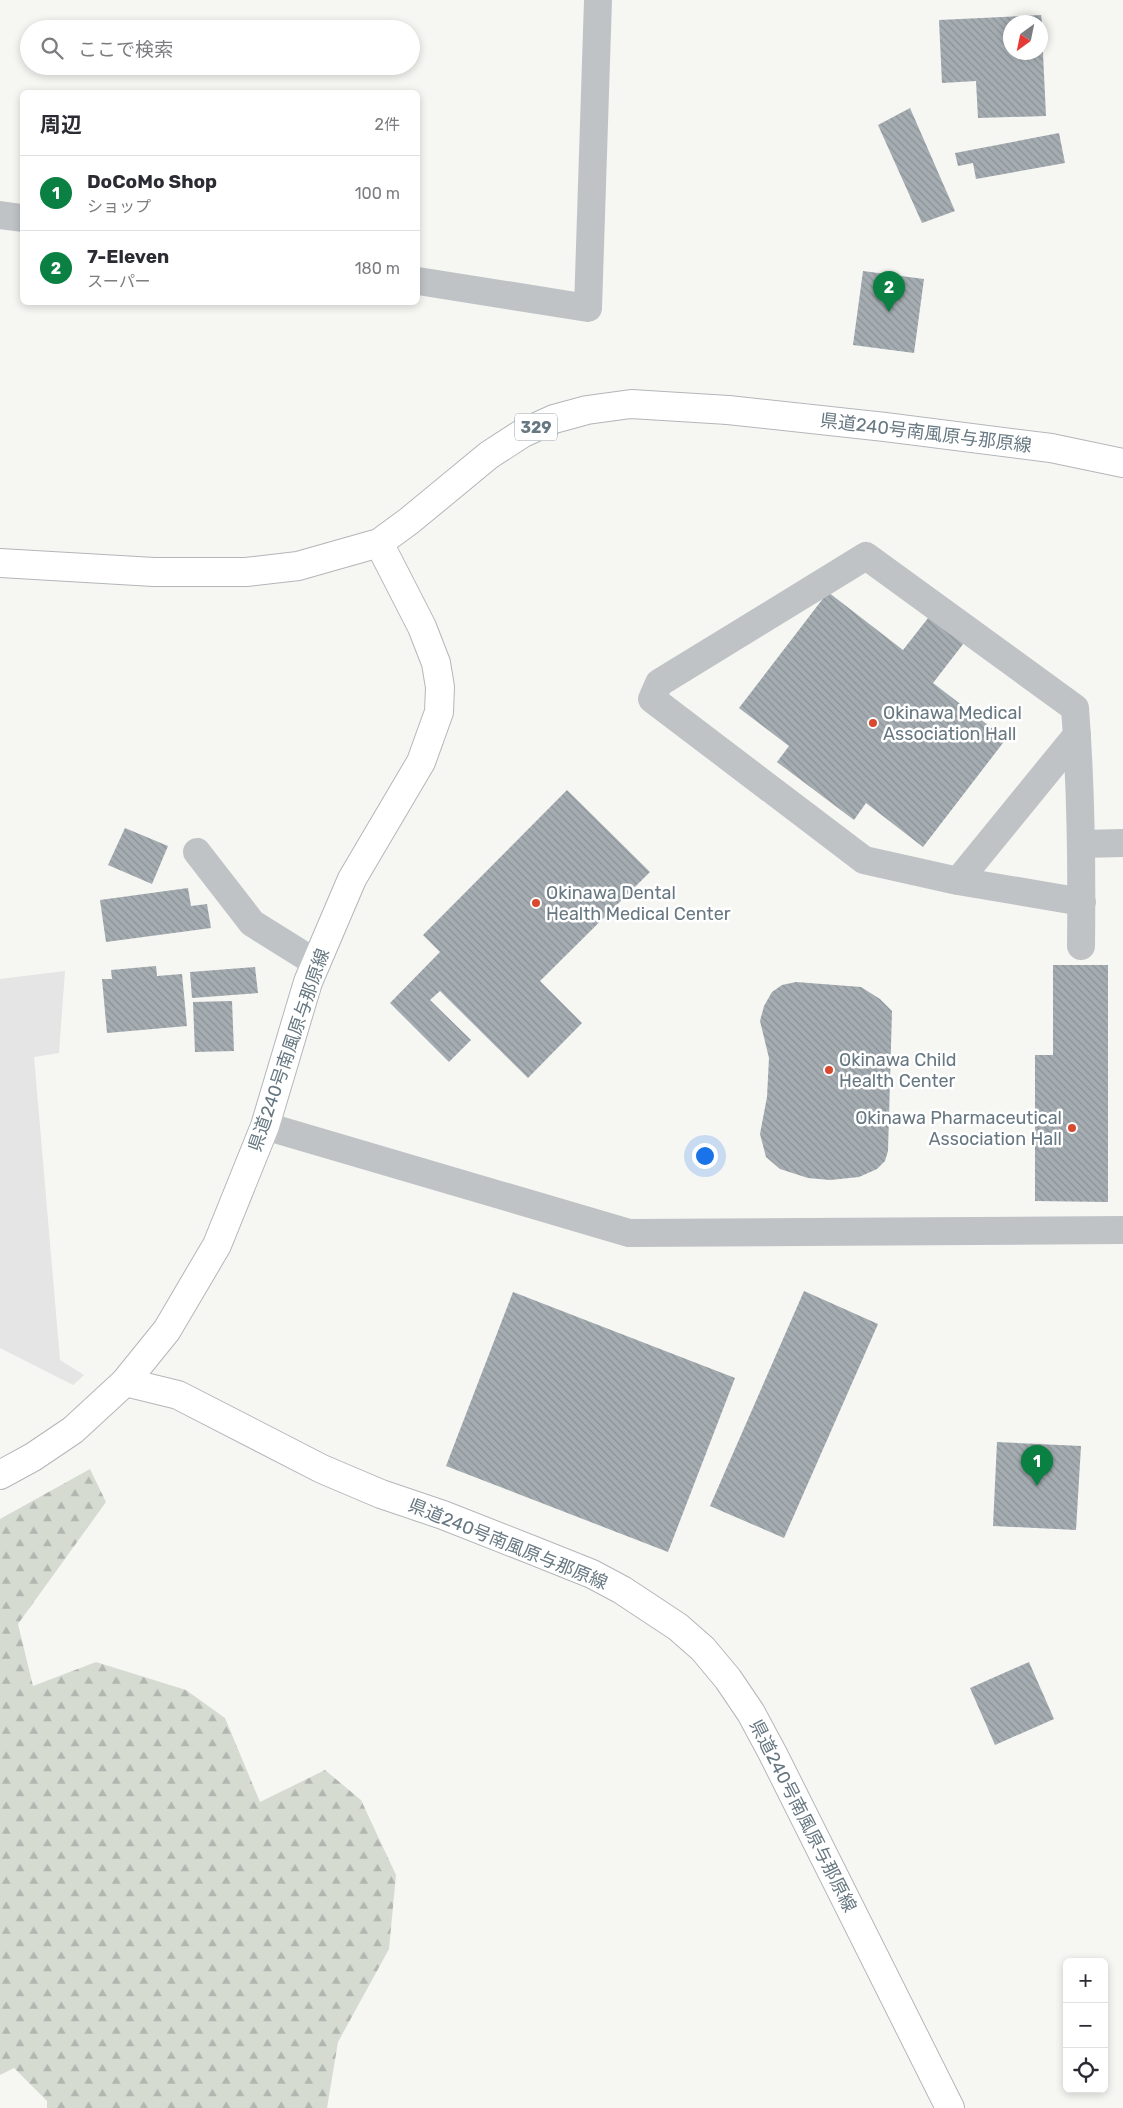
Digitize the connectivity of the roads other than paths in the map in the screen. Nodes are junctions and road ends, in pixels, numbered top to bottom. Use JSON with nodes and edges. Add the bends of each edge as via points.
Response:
{"nodes":[{"id":1,"x":598,"y":0,"type":"edge"},
{"id":2,"x":0,"y":215,"type":"edge"},
{"id":3,"x":20,"y":218,"type":"edge"},
{"id":4,"x":420,"y":281,"type":"edge"},
{"id":5,"x":1123,"y":463,"type":"edge"},
{"id":6,"x":379,"y":543,"type":"junction"},
{"id":7,"x":0,"y":563,"type":"edge"},
{"id":8,"x":1077,"y":735,"type":"junction"},
{"id":9,"x":1123,"y":843,"type":"edge"},
{"id":10,"x":1082,"y":844,"type":"junction"},
{"id":11,"x":197,"y":852,"type":"dead end"},
{"id":12,"x":958,"y":881,"type":"junction"},
{"id":13,"x":1082,"y":902,"type":"junction"},
{"id":14,"x":1081,"y":946,"type":"dead end"},
{"id":15,"x":316,"y":963,"type":"junction"},
{"id":16,"x":265,"y":1126,"type":"junction"},
{"id":17,"x":1123,"y":1230,"type":"edge"},
{"id":18,"x":125,"y":1382,"type":"junction"},
{"id":19,"x":0,"y":1475,"type":"edge"},
{"id":20,"x":950,"y":2108,"type":"edge"}],
"edges":[{"from":1,"to":4,"type":"street","via":[[588,308]]},
{"from":2,"to":3,"type":"street"},
{"from":5,"to":6,"type":"main road","name":"県道240号南風原与那原線","number":"329","via":[[1051,448],[885,427],[728,410],[631,404],[587,410],[554,419],[523,433],[489,455]]},
{"from":6,"to":7,"type":"main road","number":"329","via":[[298,566],[246,572],[154,572]]},
{"from":6,"to":15,"type":"main road","name":"県道240号南風原与那原線","via":[[422,627],[436,663],[440,687],[439,712],[421,762],[352,879]]},
{"from":8,"to":10,"type":"street"},
{"from":8,"to":12,"type":"street"},
{"from":8,"to":12,"type":"street","via":[[1076,708],[866,556],[659,682],[652,699],[864,860]]},
{"from":9,"to":10,"type":"street"},
{"from":10,"to":13,"type":"street"},
{"from":11,"to":15,"type":"street","via":[[252,923]]},
{"from":12,"to":13,"type":"street"},
{"from":13,"to":14,"type":"street"},
{"from":15,"to":16,"type":"main road","name":"県道240号南風原与那原線"},
{"from":16,"to":17,"type":"street","via":[[629,1233]]},
{"from":16,"to":18,"type":"main road","name":"県道240号南風原与那原線","via":[[217,1245],[167,1330]]},
{"from":18,"to":19,"type":"main road","name":"県道240号南風原与那原線","via":[[73,1430]]},
{"from":18,"to":20,"type":"main road","name":"県道240号南風原与那原線","via":[[178,1395],[331,1473],[592,1574],[652,1608],[703,1649],[751,1713]]}]}
